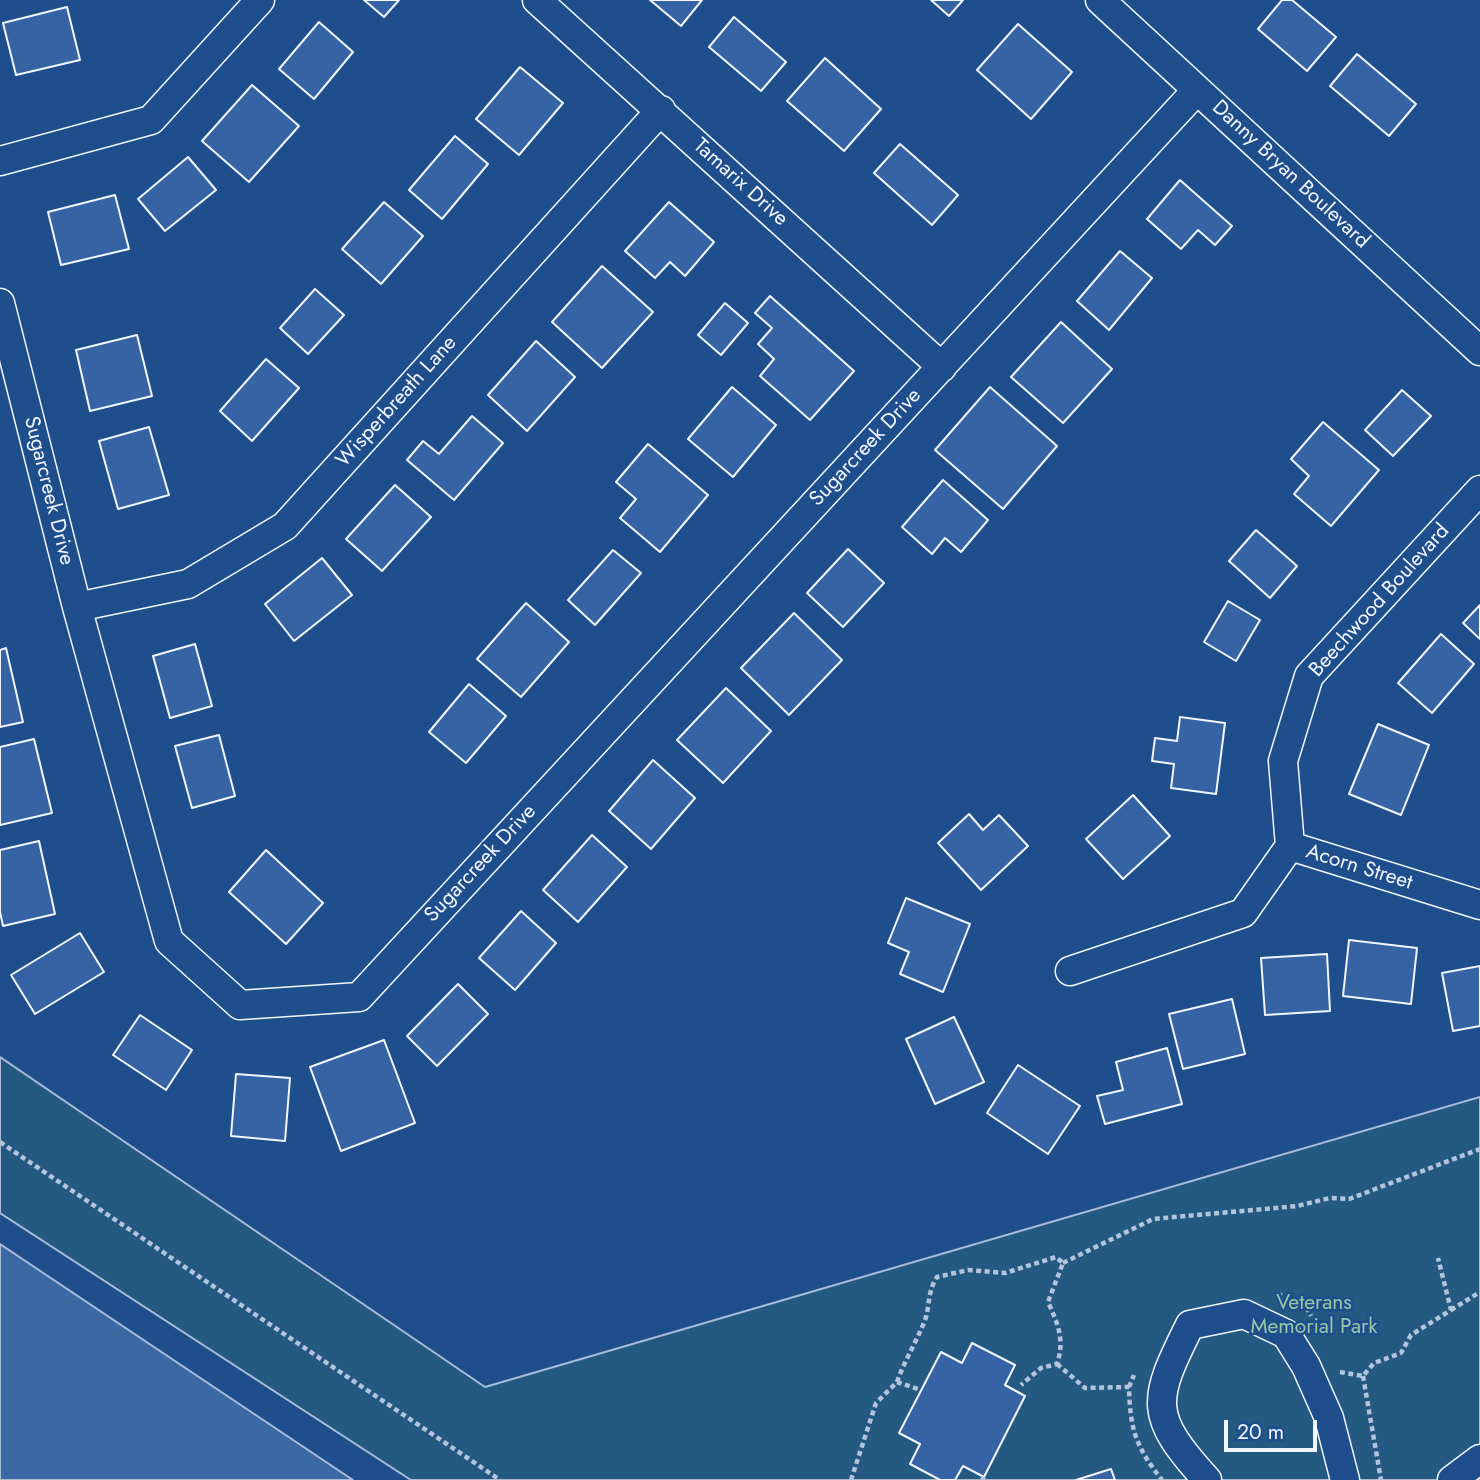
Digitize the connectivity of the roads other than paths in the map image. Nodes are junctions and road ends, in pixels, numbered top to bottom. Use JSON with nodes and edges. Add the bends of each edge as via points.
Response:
{"nodes":[{"id":1,"x":260,"y":0,"type":"edge"},
{"id":2,"x":537,"y":0,"type":"edge"},
{"id":3,"x":1100,"y":0,"type":"edge"},
{"id":4,"x":1197,"y":90,"type":"junction"},
{"id":5,"x":661,"y":110,"type":"junction"},
{"id":6,"x":0,"y":161,"type":"edge"},
{"id":7,"x":0,"y":303,"type":"edge"},
{"id":8,"x":1480,"y":351,"type":"edge"},
{"id":9,"x":942,"y":367,"type":"junction"},
{"id":10,"x":1480,"y":490,"type":"edge"},
{"id":11,"x":77,"y":607,"type":"junction"},
{"id":12,"x":1290,"y":846,"type":"junction"},
{"id":13,"x":1480,"y":905,"type":"edge"},
{"id":14,"x":1070,"y":971,"type":"dead end"},
{"id":15,"x":1480,"y":1459,"type":"edge"},
{"id":16,"x":1207,"y":1480,"type":"edge"},
{"id":17,"x":1345,"y":1480,"type":"edge"},
{"id":18,"x":1452,"y":1480,"type":"edge"}],
"edges":[{"from":1,"to":6,"type":"street","via":[[151,120]]},
{"from":2,"to":5,"type":"street","name":"Tamarix Drive"},
{"from":3,"to":4,"type":"street","name":"Danny Bryan Boulevard"},
{"from":4,"to":8,"type":"street","name":"Danny Bryan Boulevard"},
{"from":4,"to":9,"type":"street","name":"Sugarcreek Drive"},
{"from":5,"to":9,"type":"street","name":"Tamarix Drive"},
{"from":5,"to":11,"type":"street","name":"Wisperbreath Lane","via":[[285,526],[188,584]]},
{"from":7,"to":11,"type":"street","name":"Sugarcreek Drive"},
{"from":9,"to":11,"type":"street","name":"Sugarcreek Drive","via":[[359,997],[240,1005],[169,941]]},
{"from":10,"to":12,"type":"street","name":"Beechwood Boulevard","via":[[1309,676],[1283,761]]},
{"from":12,"to":13,"type":"street","name":"Acorn Street"},
{"from":12,"to":14,"type":"street","name":"Acorn Street","via":[[1243,914]]},
{"from":15,"to":18,"type":"street"},
{"from":16,"to":17,"type":"street","via":[[1179,1448],[1161,1409],[1164,1377],[1190,1325],[1244,1314],[1286,1334],[1306,1366],[1329,1418]]}]}
